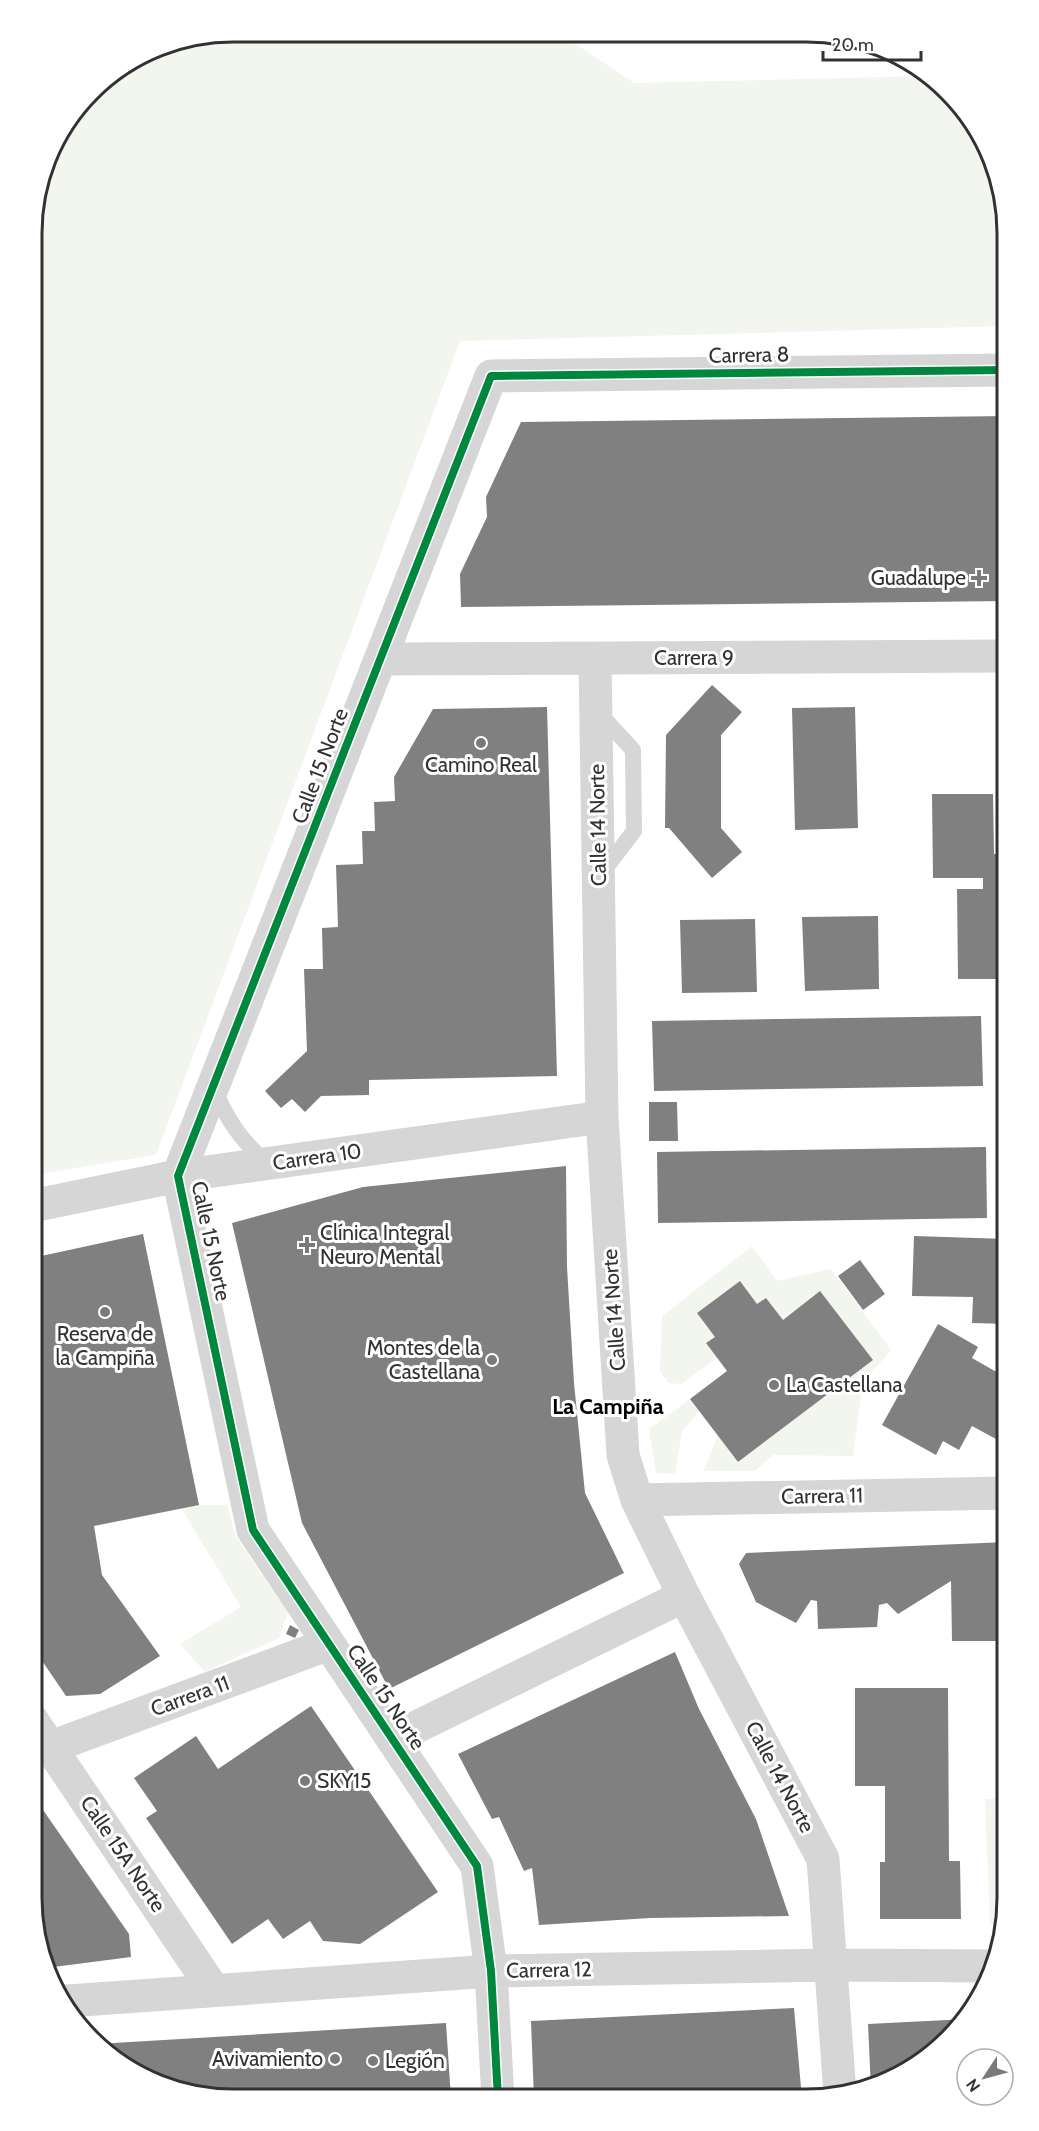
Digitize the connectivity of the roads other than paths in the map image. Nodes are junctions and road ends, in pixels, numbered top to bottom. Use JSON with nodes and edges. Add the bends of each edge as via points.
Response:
{"nodes":[{"id":1,"x":997,"y":370,"type":"edge"},
{"id":2,"x":491,"y":376,"type":"joint"},
{"id":3,"x":997,"y":656,"type":"edge"},
{"id":4,"x":381,"y":659,"type":"junction"},
{"id":5,"x":595,"y":659,"type":"junction"},
{"id":6,"x":213,"y":1087,"type":"junction"},
{"id":7,"x":603,"y":1117,"type":"junction"},
{"id":8,"x":267,"y":1164,"type":"junction"},
{"id":9,"x":178,"y":1176,"type":"junction"},
{"id":10,"x":42,"y":1204,"type":"edge"},
{"id":11,"x":997,"y":1493,"type":"edge"},
{"id":12,"x":638,"y":1500,"type":"junction"},
{"id":13,"x":684,"y":1596,"type":"junction"},
{"id":14,"x":329,"y":1644,"type":"junction"},
{"id":15,"x":42,"y":1734,"type":"edge"},
{"id":16,"x":392,"y":1739,"type":"junction"},
{"id":17,"x":51,"y":1747,"type":"junction"},
{"id":18,"x":830,"y":1965,"type":"junction"},
{"id":19,"x":984,"y":1966,"type":"edge"},
{"id":20,"x":491,"y":1971,"type":"junction"},
{"id":21,"x":213,"y":1989,"type":"junction"},
{"id":22,"x":72,"y":2001,"type":"edge"},
{"id":23,"x":839,"y":2085,"type":"edge"},
{"id":24,"x":497,"y":2089,"type":"edge"}],
"edges":[{"from":1,"to":2,"type":"street","name":"Carrera 8"},
{"from":2,"to":4,"type":"street","name":"Calle 15 Norte"},
{"from":3,"to":5,"type":"street","name":"Carrera 9"},
{"from":4,"to":5,"type":"street","name":"Carrera 9"},
{"from":4,"to":6,"type":"street","name":"Calle 15 Norte"},
{"from":5,"to":7,"type":"street","name":"Calle 14 Norte"},
{"from":6,"to":8,"type":"lane","via":[[229,1122]]},
{"from":6,"to":9,"type":"street","name":"Calle 15 Norte"},
{"from":7,"to":8,"type":"street","name":"Carrera 10"},
{"from":7,"to":12,"type":"street","name":"Calle 14 Norte","via":[[623,1455]]},
{"from":8,"to":9,"type":"street","name":"Carrera 10"},
{"from":9,"to":10,"type":"street","name":"Carrera 10"},
{"from":9,"to":14,"type":"street","name":"Calle 15 Norte","via":[[253,1530]]},
{"from":11,"to":12,"type":"street","name":"Carrera 11"},
{"from":12,"to":13,"type":"street","name":"Calle 14 Norte"},
{"from":13,"to":16,"type":"street"},
{"from":13,"to":18,"type":"street","name":"Calle 14 Norte","via":[[823,1859]]},
{"from":14,"to":16,"type":"street","name":"Calle 15 Norte"},
{"from":14,"to":17,"type":"street","name":"Carrera 11"},
{"from":15,"to":17,"type":"street","name":"Calle 15A Norte"},
{"from":16,"to":20,"type":"street","name":"Calle 15 Norte","via":[[477,1866]]},
{"from":17,"to":21,"type":"street","name":"Calle 15A Norte"},
{"from":18,"to":19,"type":"street","name":"Carrera 12"},
{"from":18,"to":20,"type":"street","name":"Carrera 12"},
{"from":18,"to":23,"type":"street","name":"Calle 14 Norte"},
{"from":20,"to":21,"type":"street","name":"Carrera 12"},
{"from":20,"to":24,"type":"street","name":"Calle 15 Norte"},
{"from":21,"to":22,"type":"street","name":"Carrera 12"}]}
